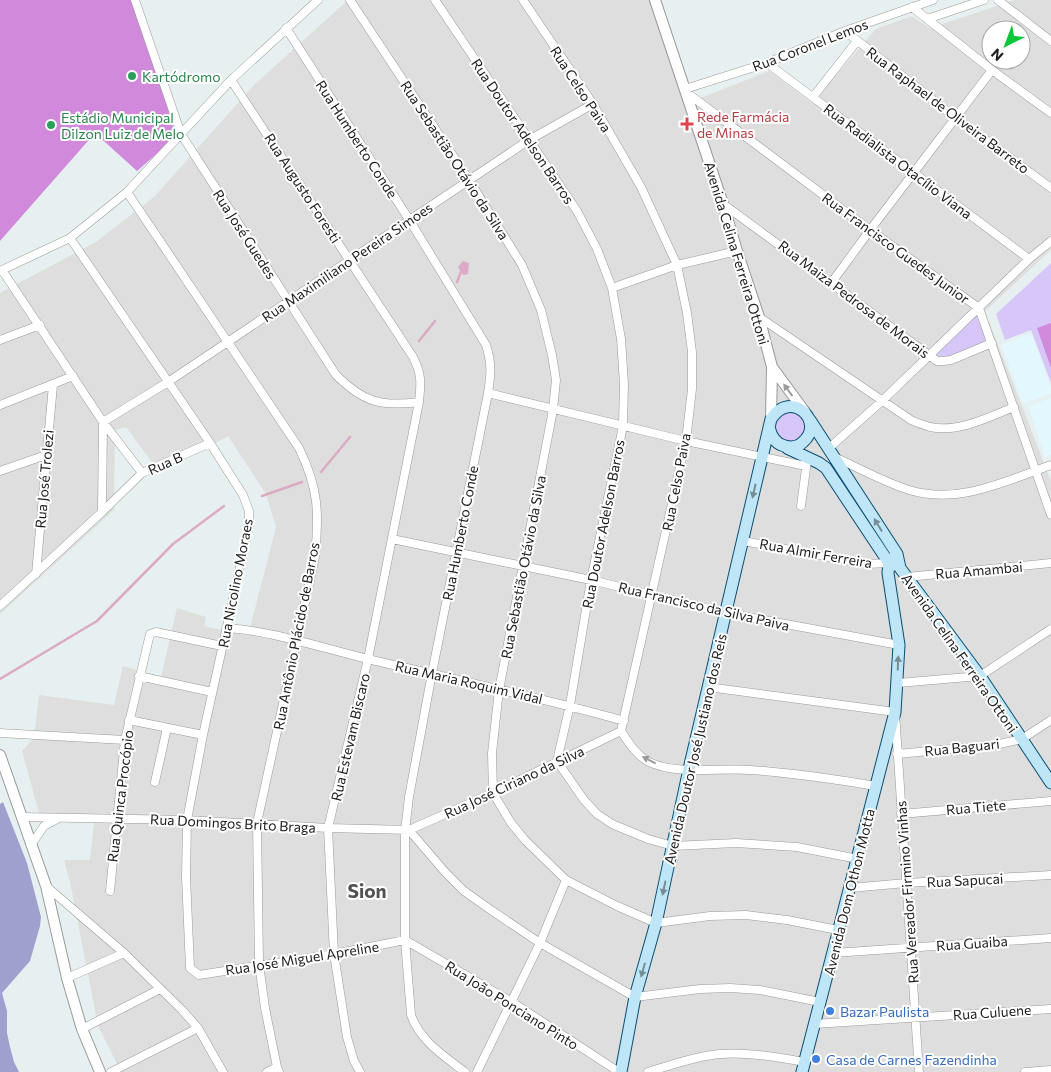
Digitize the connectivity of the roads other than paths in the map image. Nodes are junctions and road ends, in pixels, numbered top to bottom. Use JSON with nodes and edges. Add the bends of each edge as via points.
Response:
{"nodes":[{"id":1,"x":135,"y":0,"type":"edge"},
{"id":2,"x":318,"y":0,"type":"edge"},
{"id":3,"x":350,"y":0,"type":"edge"},
{"id":4,"x":435,"y":0,"type":"edge"},
{"id":5,"x":523,"y":0,"type":"edge"},
{"id":6,"x":655,"y":0,"type":"edge"},
{"id":7,"x":933,"y":0,"type":"edge"},
{"id":8,"x":984,"y":0,"type":"edge"},
{"id":9,"x":998,"y":0,"type":"edge"},
{"id":10,"x":912,"y":7,"type":"junction"},
{"id":11,"x":927,"y":18,"type":"junction"},
{"id":12,"x":286,"y":28,"type":"junction"},
{"id":13,"x":845,"y":31,"type":"junction"},
{"id":14,"x":857,"y":40,"type":"junction"},
{"id":15,"x":1051,"y":41,"type":"edge"},
{"id":16,"x":981,"y":61,"type":"edge"},
{"id":17,"x":767,"y":63,"type":"junction"},
{"id":18,"x":992,"y":70,"type":"joint"},
{"id":19,"x":231,"y":80,"type":"junction"},
{"id":20,"x":686,"y":91,"type":"junction"},
{"id":21,"x":813,"y":97,"type":"junction"},
{"id":22,"x":593,"y":104,"type":"junction"},
{"id":23,"x":1051,"y":113,"type":"edge"},
{"id":24,"x":956,"y":118,"type":"junction"},
{"id":25,"x":181,"y":134,"type":"junction"},
{"id":26,"x":529,"y":140,"type":"junction"},
{"id":27,"x":914,"y":172,"type":"junction"},
{"id":28,"x":469,"y":180,"type":"junction"},
{"id":29,"x":1051,"y":188,"type":"edge"},
{"id":30,"x":127,"y":192,"type":"junction"},
{"id":31,"x":724,"y":204,"type":"junction"},
{"id":32,"x":410,"y":221,"type":"junction"},
{"id":33,"x":870,"y":230,"type":"junction"},
{"id":34,"x":70,"y":238,"type":"junction"},
{"id":35,"x":1051,"y":241,"type":"edge"},
{"id":36,"x":737,"y":251,"type":"junction"},
{"id":37,"x":1029,"y":259,"type":"junction"},
{"id":38,"x":350,"y":260,"type":"junction"},
{"id":39,"x":677,"y":265,"type":"junction"},
{"id":40,"x":1,"y":270,"type":"edge"},
{"id":41,"x":832,"y":282,"type":"junction"},
{"id":42,"x":612,"y":288,"type":"junction"},
{"id":43,"x":288,"y":301,"type":"junction"},
{"id":44,"x":979,"y":308,"type":"junction"},
{"id":45,"x":759,"y":317,"type":"junction"},
{"id":46,"x":40,"y":325,"type":"junction"},
{"id":47,"x":0,"y":340,"type":"edge"},
{"id":48,"x":227,"y":342,"type":"junction"},
{"id":49,"x":992,"y":343,"type":"junction"},
{"id":50,"x":929,"y":356,"type":"junction"},
{"id":51,"x":772,"y":367,"type":"junction"},
{"id":52,"x":73,"y":376,"type":"junction"},
{"id":53,"x":168,"y":382,"type":"junction"},
{"id":54,"x":53,"y":385,"type":"junction"},
{"id":55,"x":488,"y":393,"type":"junction"},
{"id":56,"x":882,"y":401,"type":"junction"},
{"id":57,"x":419,"y":402,"type":"junction"},
{"id":58,"x":0,"y":405,"type":"edge"},
{"id":59,"x":1014,"y":407,"type":"junction"},
{"id":60,"x":553,"y":410,"type":"junction"},
{"id":61,"x":807,"y":416,"type":"junction"},
{"id":62,"x":103,"y":422,"type":"junction"},
{"id":63,"x":770,"y":423,"type":"junction"},
{"id":64,"x":622,"y":426,"type":"junction"},
{"id":65,"x":686,"y":441,"type":"junction"},
{"id":66,"x":210,"y":443,"type":"junction"},
{"id":67,"x":783,"y":446,"type":"junction"},
{"id":68,"x":832,"y":453,"type":"junction"},
{"id":69,"x":46,"y":455,"type":"junction"},
{"id":70,"x":762,"y":458,"type":"junction"},
{"id":71,"x":807,"y":461,"type":"junction"},
{"id":72,"x":1051,"y":465,"type":"edge"},
{"id":73,"x":0,"y":471,"type":"edge"},
{"id":74,"x":1036,"y":471,"type":"junction"},
{"id":75,"x":142,"y":473,"type":"junction"},
{"id":76,"x":801,"y":506,"type":"dead end"},
{"id":77,"x":102,"y":512,"type":"junction"},
{"id":78,"x":1051,"y":515,"type":"edge"},
{"id":79,"x":392,"y":539,"type":"junction"},
{"id":80,"x":743,"y":541,"type":"junction"},
{"id":81,"x":457,"y":552,"type":"junction"},
{"id":82,"x":893,"y":558,"type":"junction"},
{"id":83,"x":1051,"y":563,"type":"edge"},
{"id":84,"x":523,"y":566,"type":"junction"},
{"id":85,"x":904,"y":572,"type":"junction"},
{"id":86,"x":36,"y":574,"type":"junction"},
{"id":87,"x":591,"y":580,"type":"junction"},
{"id":88,"x":652,"y":595,"type":"junction"},
{"id":89,"x":0,"y":606,"type":"edge"},
{"id":90,"x":726,"y":613,"type":"junction"},
{"id":91,"x":226,"y":628,"type":"junction"},
{"id":92,"x":1051,"y":629,"type":"edge"},
{"id":93,"x":296,"y":641,"type":"junction"},
{"id":94,"x":899,"y":645,"type":"junction"},
{"id":95,"x":222,"y":646,"type":"junction"},
{"id":96,"x":368,"y":659,"type":"junction"},
{"id":97,"x":432,"y":673,"type":"junction"},
{"id":98,"x":139,"y":676,"type":"junction"},
{"id":99,"x":980,"y":676,"type":"junction"},
{"id":100,"x":898,"y":683,"type":"junction"},
{"id":101,"x":708,"y":687,"type":"junction"},
{"id":102,"x":499,"y":690,"type":"junction"},
{"id":103,"x":212,"y":692,"type":"junction"},
{"id":104,"x":570,"y":706,"type":"junction"},
{"id":105,"x":895,"y":712,"type":"junction"},
{"id":106,"x":129,"y":720,"type":"junction"},
{"id":107,"x":1051,"y":720,"type":"edge"},
{"id":108,"x":624,"y":721,"type":"junction"},
{"id":109,"x":167,"y":728,"type":"junction"},
{"id":110,"x":621,"y":731,"type":"junction"},
{"id":111,"x":0,"y":733,"type":"edge"},
{"id":112,"x":203,"y":735,"type":"junction"},
{"id":113,"x":1022,"y":739,"type":"junction"},
{"id":114,"x":125,"y":740,"type":"junction"},
{"id":115,"x":897,"y":754,"type":"junction"},
{"id":116,"x":0,"y":755,"type":"edge"},
{"id":117,"x":557,"y":761,"type":"junction"},
{"id":118,"x":689,"y":769,"type":"junction"},
{"id":119,"x":155,"y":782,"type":"dead end"},
{"id":120,"x":1051,"y":784,"type":"edge"},
{"id":121,"x":876,"y":786,"type":"junction"},
{"id":122,"x":493,"y":793,"type":"junction"},
{"id":123,"x":1051,"y":801,"type":"edge"},
{"id":124,"x":901,"y":814,"type":"junction"},
{"id":125,"x":21,"y":817,"type":"junction"},
{"id":126,"x":61,"y":817,"type":"junction"},
{"id":127,"x":116,"y":818,"type":"junction"},
{"id":128,"x":186,"y":820,"type":"junction"},
{"id":129,"x":258,"y":823,"type":"junction"},
{"id":130,"x":328,"y":828,"type":"junction"},
{"id":131,"x":407,"y":830,"type":"junction"},
{"id":132,"x":31,"y":845,"type":"junction"},
{"id":133,"x":673,"y":846,"type":"junction"},
{"id":134,"x":858,"y":859,"type":"junction"},
{"id":135,"x":1051,"y":874,"type":"edge"},
{"id":136,"x":566,"y":880,"type":"junction"},
{"id":137,"x":906,"y":883,"type":"junction"},
{"id":138,"x":46,"y":886,"type":"junction"},
{"id":139,"x":850,"y":888,"type":"junction"},
{"id":140,"x":110,"y":891,"type":"dead end"},
{"id":141,"x":656,"y":923,"type":"junction"},
{"id":142,"x":838,"y":930,"type":"junction"},
{"id":143,"x":1051,"y":938,"type":"edge"},
{"id":144,"x":405,"y":940,"type":"junction"},
{"id":145,"x":540,"y":943,"type":"junction"},
{"id":146,"x":911,"y":948,"type":"junction"},
{"id":147,"x":124,"y":953,"type":"junction"},
{"id":148,"x":833,"y":953,"type":"junction"},
{"id":149,"x":334,"y":954,"type":"junction"},
{"id":150,"x":259,"y":964,"type":"junction"},
{"id":151,"x":199,"y":975,"type":"joint"},
{"id":152,"x":67,"y":978,"type":"junction"},
{"id":153,"x":160,"y":989,"type":"junction"},
{"id":154,"x":635,"y":997,"type":"junction"},
{"id":155,"x":512,"y":1002,"type":"junction"},
{"id":156,"x":820,"y":1002,"type":"junction"},
{"id":157,"x":1051,"y":1008,"type":"edge"},
{"id":158,"x":916,"y":1017,"type":"junction"},
{"id":159,"x":814,"y":1024,"type":"junction"},
{"id":160,"x":198,"y":1028,"type":"junction"},
{"id":161,"x":82,"y":1029,"type":"junction"},
{"id":162,"x":803,"y":1067,"type":"edge"},
{"id":163,"x":278,"y":1069,"type":"edge"},
{"id":164,"x":1048,"y":1071,"type":"edge"},
{"id":165,"x":100,"y":1072,"type":"edge"},
{"id":166,"x":111,"y":1072,"type":"edge"},
{"id":167,"x":221,"y":1072,"type":"edge"},
{"id":168,"x":266,"y":1072,"type":"edge"},
{"id":169,"x":360,"y":1072,"type":"edge"},
{"id":170,"x":465,"y":1072,"type":"edge"},
{"id":171,"x":477,"y":1072,"type":"edge"},
{"id":172,"x":620,"y":1072,"type":"edge"},
{"id":173,"x":648,"y":1072,"type":"edge"},
{"id":174,"x":920,"y":1072,"type":"edge"},
{"id":175,"x":1025,"y":1072,"type":"edge"}],
"edges":[{"from":1,"to":25,"type":"street","name":"Rua José Guedes"},
{"from":2,"to":12,"type":"street"},
{"from":3,"to":28,"type":"street","name":"Rua Sebastião Otávio da Silva"},
{"from":4,"to":26,"type":"street","name":"Rua Doutor Adelson Barros"},
{"from":5,"to":22,"type":"street","name":"Rua Celso Paiva"},
{"from":6,"to":20,"type":"street","name":"Avenida Celina Ferreira Ottoni"},
{"from":7,"to":10,"type":"street","name":"Rua Coronel Lemos"},
{"from":8,"to":11,"type":"street"},
{"from":9,"to":15,"type":"street"},
{"from":10,"to":11,"type":"street"},
{"from":10,"to":13,"type":"street","name":"Rua Coronel Lemos"},
{"from":11,"to":16,"type":"street"},
{"from":12,"to":19,"type":"street"},
{"from":12,"to":32,"type":"street","name":"Rua Humberto Conde"},
{"from":13,"to":14,"type":"street","name":"Rua Raphael de Oliveira Barreto"},
{"from":13,"to":17,"type":"street","name":"Rua Coronel Lemos"},
{"from":14,"to":21,"type":"street"},
{"from":14,"to":24,"type":"street","name":"Rua Raphael de Oliveira Barreto"},
{"from":17,"to":20,"type":"street","name":"Rua Coronel Lemos"},
{"from":17,"to":21,"type":"street","name":"Rua Radialista Otacílio Viana"},
{"from":18,"to":23,"type":"street"},
{"from":18,"to":24,"type":"street"},
{"from":19,"to":25,"type":"street"},
{"from":19,"to":38,"type":"street","name":"Rua Augusto Foresti"},
{"from":20,"to":31,"type":"street","name":"Avenida Celina Ferreira Ottoni"},
{"from":20,"to":33,"type":"street","name":"Rua Francisco Guedes Junior"},
{"from":21,"to":27,"type":"street","name":"Rua Radialista Otacílio Viana"},
{"from":22,"to":26,"type":"street","name":"Rua Maximiliano Pereira Simoes"},
{"from":22,"to":39,"type":"street","name":"Rua Celso Paiva","via":[[641,187]]},
{"from":24,"to":27,"type":"street"},
{"from":24,"to":29,"type":"street","name":"Rua Raphael de Oliveira Barreto"},
{"from":25,"to":30,"type":"street"},
{"from":25,"to":43,"type":"street","name":"Rua José Guedes"},
{"from":26,"to":28,"type":"street","name":"Rua Maximiliano Pereira Simoes"},
{"from":26,"to":42,"type":"street","name":"Rua Doutor Adelson Barros","via":[[577,211],[597,248]]},
{"from":27,"to":33,"type":"street"},
{"from":27,"to":37,"type":"street","name":"Rua Radialista Otacílio Viana"},
{"from":28,"to":32,"type":"street","name":"Rua Maximiliano Pereira Simoes"},
{"from":28,"to":60,"type":"street","name":"Rua Sebastião Otávio da Silva","via":[[522,266],[540,310],[556,380]]},
{"from":30,"to":34,"type":"street"},
{"from":30,"to":48,"type":"street","name":"Rua Antônio Plácido de Barros"},
{"from":31,"to":36,"type":"street","name":"Avenida Celina Ferreira Ottoni"},
{"from":31,"to":41,"type":"street","name":"Rua Maiza Pedrosa de Morais"},
{"from":32,"to":38,"type":"street","name":"Rua Maximiliano Pereira Simoes"},
{"from":32,"to":55,"type":"street","name":"Rua Humberto Conde","via":[[486,345],[491,360]]},
{"from":33,"to":41,"type":"street"},
{"from":33,"to":44,"type":"street","name":"Rua Francisco Guedes Junior"},
{"from":34,"to":40,"type":"street"},
{"from":34,"to":53,"type":"street","name":"Rua Nicolino Moraes"},
{"from":35,"to":37,"type":"street"},
{"from":36,"to":39,"type":"street"},
{"from":36,"to":45,"type":"street","name":"Avenida Celina Ferreira Ottoni"},
{"from":37,"to":44,"type":"street"},
{"from":38,"to":43,"type":"street","name":"Rua Maximiliano Pereira Simoes"},
{"from":38,"to":57,"type":"street","name":"Rua Augusto Foresti","via":[[420,370]]},
{"from":39,"to":42,"type":"street"},
{"from":39,"to":65,"type":"street","name":"Rua Celso Paiva","via":[[692,352]]},
{"from":40,"to":46,"type":"street"},
{"from":41,"to":50,"type":"street","name":"Rua Maiza Pedrosa de Morais"},
{"from":42,"to":64,"type":"street","name":"Rua Doutor Adelson Barros","via":[[621,339]]},
{"from":43,"to":48,"type":"street","name":"Rua Maximiliano Pereira Simoes"},
{"from":43,"to":57,"type":"street","name":"Rua José Guedes","via":[[336,375],[350,389],[364,398],[384,404]]},
{"from":44,"to":49,"type":"street","name":"Rua Francisco Guedes Junior"},
{"from":44,"to":50,"type":"street"},
{"from":45,"to":51,"type":"street","name":"Avenida Celina Ferreira Ottoni"},
{"from":45,"to":56,"type":"street"},
{"from":46,"to":47,"type":"street"},
{"from":46,"to":52,"type":"street"},
{"from":48,"to":53,"type":"street","name":"Rua Maximiliano Pereira Simoes"},
{"from":48,"to":93,"type":"street","name":"Rua Antônio Plácido de Barros","via":[[299,448],[310,470],[318,524],[315,557]]},
{"from":49,"to":50,"type":"street","name":"Rua Maiza Pedrosa de Morais","via":[[944,362]]},
{"from":49,"to":59,"type":"street","name":"Rua Francisco Guedes Junior"},
{"from":50,"to":56,"type":"street"},
{"from":61,"to":51,"type":"street","name":"Avenida Celina Ferreira Ottoni","one_way":true},
{"from":51,"to":63,"type":"street","name":"Avenida Doutor José Justiano dos Reis"},
{"from":52,"to":54,"type":"street"},
{"from":52,"to":62,"type":"street"},
{"from":53,"to":62,"type":"street","name":"Rua Maximiliano Pereira Simoes"},
{"from":53,"to":66,"type":"street","name":"Rua Nicolino Moraes"},
{"from":54,"to":58,"type":"street"},
{"from":54,"to":69,"type":"street","name":"Rua José Trolezi"},
{"from":55,"to":60,"type":"street"},
{"from":55,"to":81,"type":"street","name":"Rua Humberto Conde"},
{"from":56,"to":59,"type":"street","via":[[911,420],[932,427],[953,428]]},
{"from":56,"to":68,"type":"street"},
{"from":57,"to":79,"type":"street","name":"Rua Estevam Biscaro"},
{"from":59,"to":74,"type":"street","name":"Rua Francisco Guedes Junior"},
{"from":60,"to":64,"type":"street"},
{"from":60,"to":84,"type":"street","name":"Rua Sebastião Otávio da Silva"},
{"from":61,"to":63,"type":"main road","via":[[798,408],[782,407]]},
{"from":61,"to":67,"type":"main road","via":[[811,428],[808,437],[801,444]]},
{"from":61,"to":68,"type":"main road","name":"Avenida Celina Ferreira Ottoni"},
{"from":62,"to":75,"type":"street"},
{"from":62,"to":77,"type":"street"},
{"from":63,"to":67,"type":"main road","via":[[771,435]]},
{"from":63,"to":70,"type":"main road","name":"Avenida Doutor José Justiano dos Reis"},
{"from":64,"to":65,"type":"street"},
{"from":64,"to":87,"type":"street","name":"Rua Doutor Adelson Barros"},
{"from":65,"to":70,"type":"street"},
{"from":65,"to":88,"type":"street","name":"Rua Celso Paiva"},
{"from":66,"to":75,"type":"street","name":"Rua B"},
{"from":66,"to":91,"type":"street","name":"Rua Nicolino Moraes","via":[[249,511],[249,526]]},
{"from":67,"to":71,"type":"main road"},
{"from":68,"to":74,"type":"street","via":[[878,478],[911,491],[937,495],[984,489]]},
{"from":82,"to":68,"type":"main road","name":"Avenida Celina Ferreira Ottoni","one_way":true},
{"from":69,"to":73,"type":"street"},
{"from":69,"to":86,"type":"street","name":"Rua José Trolezi"},
{"from":70,"to":71,"type":"street"},
{"from":70,"to":80,"type":"main road","name":"Avenida Doutor José Justiano dos Reis","one_way":true},
{"from":71,"to":76,"type":"street"},
{"from":71,"to":82,"type":"main road","via":[[820,463],[832,475]]},
{"from":72,"to":74,"type":"street"},
{"from":74,"to":78,"type":"street","name":"Rua Francisco Guedes Junior"},
{"from":75,"to":77,"type":"street","name":"Rua B"},
{"from":77,"to":86,"type":"street","name":"Rua B"},
{"from":79,"to":81,"type":"street","name":"Rua Francisco da Silva Paiva"},
{"from":79,"to":96,"type":"street","name":"Rua Estevam Biscaro"},
{"from":80,"to":82,"type":"street","name":"Rua Almir Ferreira","via":[[867,564]]},
{"from":80,"to":90,"type":"main road","name":"Avenida Doutor José Justiano dos Reis"},
{"from":81,"to":84,"type":"street","name":"Rua Francisco da Silva Paiva"},
{"from":81,"to":97,"type":"street","name":"Rua Humberto Conde"},
{"from":82,"to":85,"type":"main road","name":"Avenida Celina Ferreira Ottoni"},
{"from":82,"to":94,"type":"main road","name":"Avenida Dom Othon Motta","via":[[888,573]]},
{"from":83,"to":85,"type":"street","name":"Rua Amambai"},
{"from":84,"to":87,"type":"street","name":"Rua Francisco da Silva Paiva"},
{"from":84,"to":102,"type":"street","name":"Rua Sebastião Otávio da Silva"},
{"from":85,"to":99,"type":"main road","name":"Avenida Celina Ferreira Ottoni"},
{"from":86,"to":89,"type":"street","name":"Rua B"},
{"from":87,"to":88,"type":"street","name":"Rua Francisco da Silva Paiva"},
{"from":87,"to":104,"type":"street","name":"Rua Doutor Adelson Barros"},
{"from":88,"to":90,"type":"street","name":"Rua Francisco da Silva Paiva"},
{"from":88,"to":108,"type":"street","name":"Rua Celso Paiva"},
{"from":90,"to":94,"type":"street","name":"Rua Francisco da Silva Paiva"},
{"from":90,"to":101,"type":"main road","name":"Avenida Doutor José Justiano dos Reis"},
{"from":91,"to":93,"type":"street","name":"Rua Maria Roquim Vidal"},
{"from":91,"to":95,"type":"street","name":"Rua Nicolino Moraes"},
{"from":92,"to":99,"type":"street"},
{"from":93,"to":96,"type":"street","name":"Rua Maria Roquim Vidal"},
{"from":93,"to":129,"type":"street","name":"Rua Antônio Plácido de Barros"},
{"from":100,"to":94,"type":"main road","name":"Avenida Dom Othon Motta","one_way":true},
{"from":95,"to":98,"type":"street","name":"Rua Quinca Procópio","via":[[156,632],[150,634]]},
{"from":95,"to":103,"type":"street","name":"Rua Nicolino Moraes"},
{"from":96,"to":97,"type":"street","name":"Rua Maria Roquim Vidal"},
{"from":96,"to":130,"type":"street","name":"Rua Estevam Biscaro"},
{"from":97,"to":102,"type":"street","name":"Rua Maria Roquim Vidal"},
{"from":97,"to":131,"type":"street","name":"Rua Humberto Conde","via":[[409,798]]},
{"from":98,"to":103,"type":"street"},
{"from":98,"to":106,"type":"street","name":"Rua Quinca Procópio"},
{"from":99,"to":100,"type":"street"},
{"from":99,"to":113,"type":"main road","name":"Avenida Celina Ferreira Ottoni"},
{"from":100,"to":105,"type":"main road","name":"Avenida Dom Othon Motta"},
{"from":101,"to":105,"type":"street"},
{"from":101,"to":118,"type":"main road","name":"Avenida Doutor José Justiano dos Reis"},
{"from":102,"to":104,"type":"street","name":"Rua Maria Roquim Vidal"},
{"from":102,"to":122,"type":"street","name":"Rua Sebastião Otávio da Silva","via":[[492,752]]},
{"from":103,"to":112,"type":"street","name":"Rua Nicolino Moraes"},
{"from":104,"to":108,"type":"street","name":"Rua Maria Roquim Vidal"},
{"from":104,"to":117,"type":"street","name":"Rua Doutor Adelson Barros"},
{"from":105,"to":115,"type":"street","name":"Rua Vereador Firmino Vinhas"},
{"from":105,"to":121,"type":"main road","name":"Avenida Dom Othon Motta"},
{"from":106,"to":109,"type":"street"},
{"from":106,"to":114,"type":"street","name":"Rua Quinca Procópio"},
{"from":107,"to":113,"type":"street","name":"Rua Baguari"},
{"from":108,"to":110,"type":"street","name":"Rua Celso Paiva"},
{"from":109,"to":112,"type":"street"},
{"from":109,"to":119,"type":"street"},
{"from":110,"to":117,"type":"street","name":"Rua José Ciriano da Silva"},
{"from":118,"to":110,"type":"street","one_way":true,"via":[[649,762],[632,747]]},
{"from":111,"to":114,"type":"street"},
{"from":112,"to":128,"type":"street","name":"Rua Nicolino Moraes"},
{"from":113,"to":115,"type":"street","name":"Rua Baguari","via":[[995,745]]},
{"from":113,"to":120,"type":"main road","name":"Avenida Celina Ferreira Ottoni"},
{"from":114,"to":127,"type":"street","name":"Rua Quinca Procópio"},
{"from":115,"to":124,"type":"street","name":"Rua Vereador Firmino Vinhas"},
{"from":116,"to":125,"type":"street"},
{"from":117,"to":122,"type":"street","name":"Rua José Ciriano da Silva"},
{"from":117,"to":133,"type":"street","via":[[597,814],[621,828]]},
{"from":118,"to":121,"type":"street","via":[[803,774]]},
{"from":118,"to":133,"type":"main road","name":"Avenida Doutor José Justiano dos Reis"},
{"from":121,"to":134,"type":"main road","name":"Avenida Dom Othon Motta"},
{"from":122,"to":131,"type":"street","name":"Rua José Ciriano da Silva"},
{"from":122,"to":136,"type":"street","name":"Rua Sebastião Otávio da Silva","via":[[525,840]]},
{"from":123,"to":124,"type":"street","name":"Rua Tiete"},
{"from":124,"to":137,"type":"street","name":"Rua Vereador Firmino Vinhas"},
{"from":125,"to":126,"type":"street","name":"Rua Domingos Brito Braga"},
{"from":125,"to":132,"type":"street"},
{"from":126,"to":127,"type":"street","name":"Rua Domingos Brito Braga"},
{"from":126,"to":132,"type":"street","via":[[44,826]]},
{"from":127,"to":128,"type":"street","name":"Rua Domingos Brito Braga"},
{"from":127,"to":140,"type":"street","name":"Rua Quinca Procópio"},
{"from":128,"to":129,"type":"street","name":"Rua Domingos Brito Braga"},
{"from":128,"to":151,"type":"street","name":"Rua Nicolino Moraes","via":[[190,968]]},
{"from":129,"to":130,"type":"street","name":"Rua Domingos Brito Braga"},
{"from":129,"to":150,"type":"street","name":"Rua Antônio Plácido de Barros"},
{"from":130,"to":131,"type":"street","name":"Rua Domingos Brito Braga"},
{"from":130,"to":149,"type":"street","name":"Rua Estevam Biscaro"},
{"from":131,"to":144,"type":"street","name":"Rua Humberto Conde"},
{"from":131,"to":145,"type":"street","via":[[464,891]]},
{"from":132,"to":138,"type":"street"},
{"from":133,"to":134,"type":"street","via":[[736,843],[797,847]]},
{"from":133,"to":141,"type":"main road","name":"Avenida Doutor José Justiano dos Reis","one_way":true},
{"from":134,"to":139,"type":"main road","name":"Avenida Dom Othon Motta"},
{"from":135,"to":137,"type":"street","name":"Rua Sapucai"},
{"from":136,"to":141,"type":"street","name":"Rua Sebastião Otávio da Silva"},
{"from":136,"to":145,"type":"street"},
{"from":137,"to":139,"type":"street","name":"Rua Sapucai"},
{"from":137,"to":146,"type":"street","name":"Rua Vereador Firmino Vinhas"},
{"from":138,"to":147,"type":"street"},
{"from":138,"to":152,"type":"street"},
{"from":139,"to":142,"type":"main road","name":"Avenida Dom Othon Motta"},
{"from":141,"to":142,"type":"street","via":[[746,915]]},
{"from":141,"to":154,"type":"main road","name":"Avenida Doutor José Justiano dos Reis","one_way":true},
{"from":142,"to":148,"type":"main road","name":"Avenida Dom Othon Motta"},
{"from":143,"to":146,"type":"street","name":"Rua Guaiba"},
{"from":144,"to":149,"type":"street","name":"Rua José Miguel Apreline"},
{"from":144,"to":155,"type":"street","name":"Rua João Ponciano Pinto"},
{"from":144,"to":170,"type":"street","name":"Rua Humberto Conde","via":[[411,1015],[415,1026],[439,1053]]},
{"from":145,"to":154,"type":"street"},
{"from":145,"to":155,"type":"street"},
{"from":146,"to":148,"type":"street","name":"Rua Guaiba"},
{"from":146,"to":158,"type":"street","name":"Rua Vereador Firmino Vinhas"},
{"from":147,"to":152,"type":"street"},
{"from":147,"to":153,"type":"street"},
{"from":148,"to":156,"type":"main road","name":"Avenida Dom Othon Motta"},
{"from":149,"to":150,"type":"street","name":"Rua José Miguel Apreline"},
{"from":149,"to":169,"type":"street","name":"Rua Estevam Biscaro","via":[[347,1037]]},
{"from":150,"to":151,"type":"street","name":"Rua José Miguel Apreline"},
{"from":150,"to":163,"type":"street","name":"Rua Antônio Plácido de Barros"},
{"from":152,"to":161,"type":"street"},
{"from":153,"to":160,"type":"street"},
{"from":153,"to":161,"type":"street"},
{"from":154,"to":156,"type":"street","via":[[730,988],[760,990]]},
{"from":154,"to":172,"type":"main road","name":"Avenida Doutor José Justiano dos Reis"},
{"from":155,"to":171,"type":"street"},
{"from":155,"to":172,"type":"street","name":"Rua João Ponciano Pinto"},
{"from":156,"to":159,"type":"main road","name":"Avenida Dom Othon Motta"},
{"from":157,"to":158,"type":"street","name":"Rua Culuene"},
{"from":158,"to":159,"type":"street","name":"Rua Culuene"},
{"from":158,"to":174,"type":"street","name":"Rua Vereador Firmino Vinhas"},
{"from":159,"to":162,"type":"main road","name":"Avenida Dom Othon Motta"},
{"from":160,"to":166,"type":"street"},
{"from":160,"to":167,"type":"street"},
{"from":161,"to":165,"type":"street"},
{"from":162,"to":173,"type":"street","via":[[754,1054],[719,1054]]},
{"from":163,"to":168,"type":"street"},
{"from":164,"to":175,"type":"street"}]}
